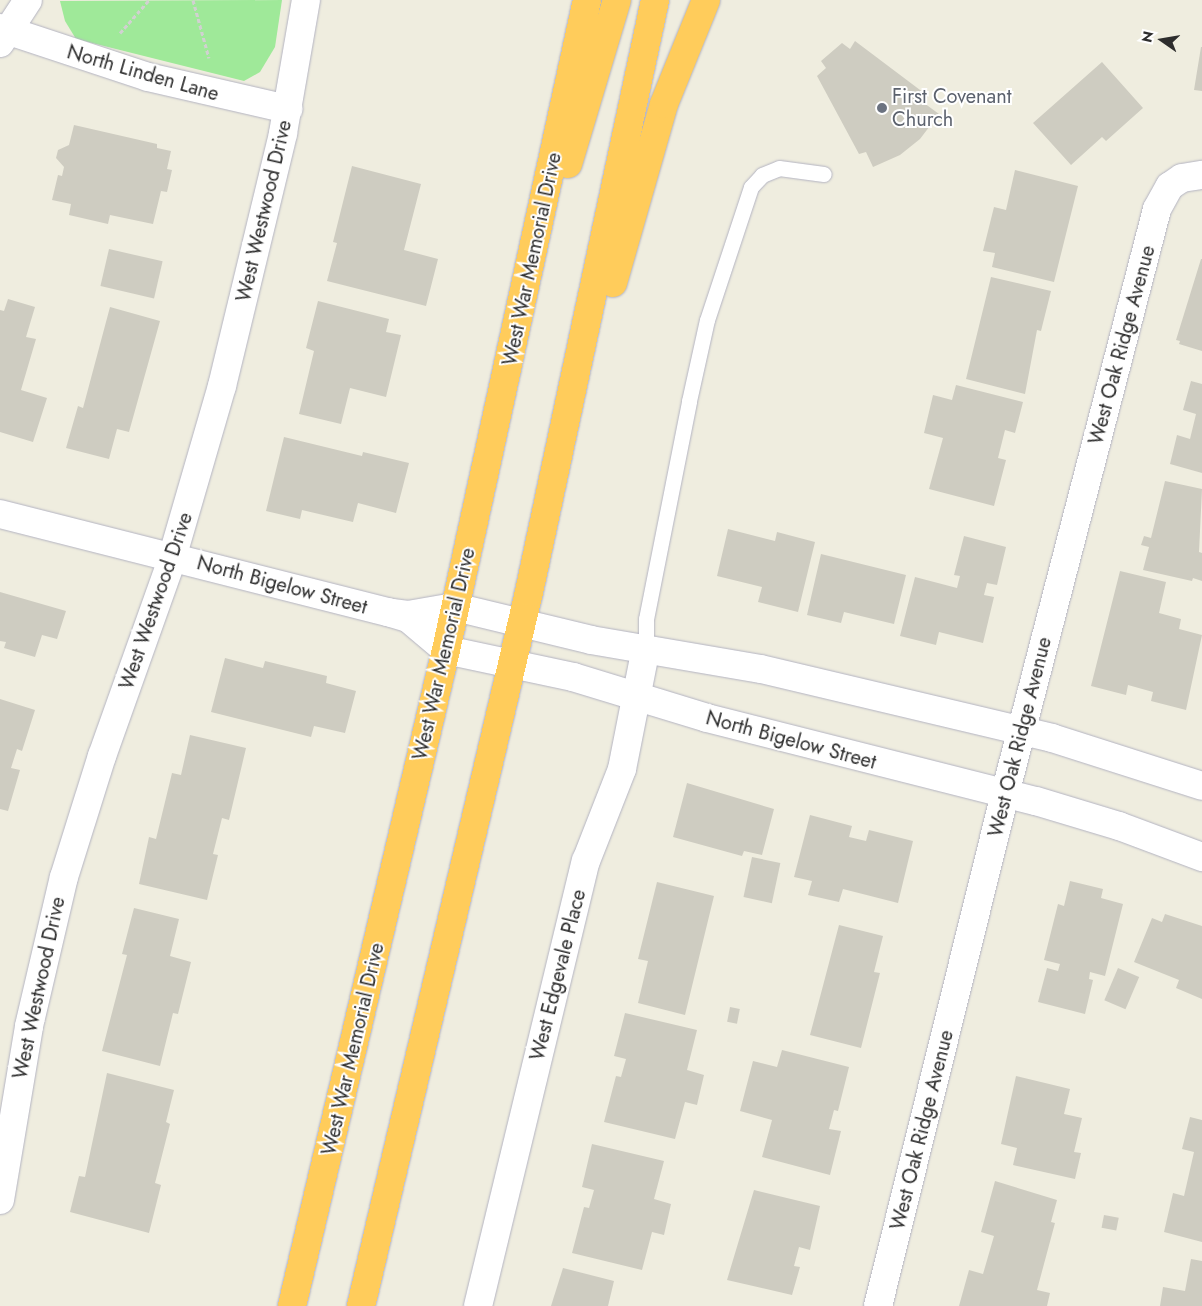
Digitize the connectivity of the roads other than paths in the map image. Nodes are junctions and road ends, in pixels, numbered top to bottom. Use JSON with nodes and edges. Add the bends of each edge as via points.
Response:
{"nodes":[{"id":1,"x":28,"y":0,"type":"edge"},
{"id":2,"x":306,"y":0,"type":"edge"},
{"id":3,"x":587,"y":0,"type":"edge"},
{"id":4,"x":617,"y":0,"type":"edge"},
{"id":5,"x":655,"y":0,"type":"edge"},
{"id":6,"x":706,"y":0,"type":"edge"},
{"id":7,"x":3,"y":34,"type":"edge"},
{"id":8,"x":288,"y":109,"type":"junction"},
{"id":9,"x":824,"y":174,"type":"dead end"},
{"id":10,"x":1192,"y":176,"type":"edge"},
{"id":11,"x":492,"y":439,"type":"junction"},
{"id":12,"x":0,"y":514,"type":"edge"},
{"id":13,"x":542,"y":534,"type":"junction"},
{"id":14,"x":173,"y":556,"type":"junction"},
{"id":15,"x":455,"y":607,"type":"junction"},
{"id":16,"x":388,"y":612,"type":"junction"},
{"id":17,"x":522,"y":622,"type":"junction"},
{"id":18,"x":646,"y":648,"type":"junction"},
{"id":19,"x":446,"y":650,"type":"junction"},
{"id":20,"x":512,"y":665,"type":"junction"},
{"id":21,"x":634,"y":696,"type":"junction"},
{"id":22,"x":1022,"y":731,"type":"junction"},
{"id":23,"x":1202,"y":786,"type":"edge"},
{"id":24,"x":1006,"y":794,"type":"junction"},
{"id":25,"x":1202,"y":857,"type":"edge"},
{"id":26,"x":0,"y":1200,"type":"edge"},
{"id":27,"x":292,"y":1306,"type":"edge"},
{"id":28,"x":361,"y":1306,"type":"edge"},
{"id":29,"x":478,"y":1306,"type":"edge"},
{"id":30,"x":878,"y":1306,"type":"edge"}],
"edges":[{"from":1,"to":7,"type":"street"},
{"from":2,"to":8,"type":"street","name":"West Westwood Drive"},
{"from":3,"to":11,"type":"highway","name":"West War Memorial Drive"},
{"from":4,"to":11,"type":"highway"},
{"from":5,"to":13,"type":"highway"},
{"from":6,"to":13,"type":"highway","via":[[684,49],[652,142]]},
{"from":7,"to":8,"type":"street","name":"North Linden Lane","via":[[148,77]]},
{"from":8,"to":14,"type":"street","name":"West Westwood Drive","via":[[222,386]]},
{"from":9,"to":18,"type":"lane","via":[[778,168],[762,175],[751,187],[707,320],[688,400],[648,610]]},
{"from":10,"to":22,"type":"street","name":"West Oak Ridge Avenue","via":[[1170,186],[1157,209]]},
{"from":11,"to":15,"type":"highway","name":"West War Memorial Drive"},
{"from":12,"to":14,"type":"street","name":"North Bigelow Street"},
{"from":13,"to":17,"type":"highway"},
{"from":14,"to":16,"type":"street","name":"North Bigelow Street"},
{"from":14,"to":26,"type":"street","name":"West Westwood Drive","via":[[105,748],[64,878],[27,1034]]},
{"from":15,"to":16,"type":"street","name":"North Bigelow Street","via":[[408,615]]},
{"from":15,"to":17,"type":"street","name":"North Bigelow Street"},
{"from":15,"to":19,"type":"highway","name":"West War Memorial Drive"},
{"from":16,"to":19,"type":"street","name":"North Bigelow Street","via":[[408,618]]},
{"from":17,"to":18,"type":"street","name":"North Bigelow Street","via":[[591,640]]},
{"from":17,"to":20,"type":"highway"},
{"from":18,"to":21,"type":"street","name":"West Edgevale Place"},
{"from":18,"to":22,"type":"street","name":"North Bigelow Street","via":[[827,683]]},
{"from":19,"to":20,"type":"street","name":"North Bigelow Street"},
{"from":19,"to":27,"type":"highway","name":"West War Memorial Drive"},
{"from":20,"to":21,"type":"street","name":"North Bigelow Street","via":[[573,676]]},
{"from":20,"to":28,"type":"highway"},
{"from":21,"to":24,"type":"street","name":"North Bigelow Street","via":[[820,749]]},
{"from":21,"to":29,"type":"street","name":"West Edgevale Place","via":[[622,769],[586,861]]},
{"from":22,"to":23,"type":"street","name":"North Bigelow Street","via":[[1112,755]]},
{"from":22,"to":24,"type":"street","name":"West Oak Ridge Avenue"},
{"from":24,"to":25,"type":"street","name":"North Bigelow Street","via":[[1102,820]]},
{"from":24,"to":30,"type":"street","name":"West Oak Ridge Avenue"}]}
